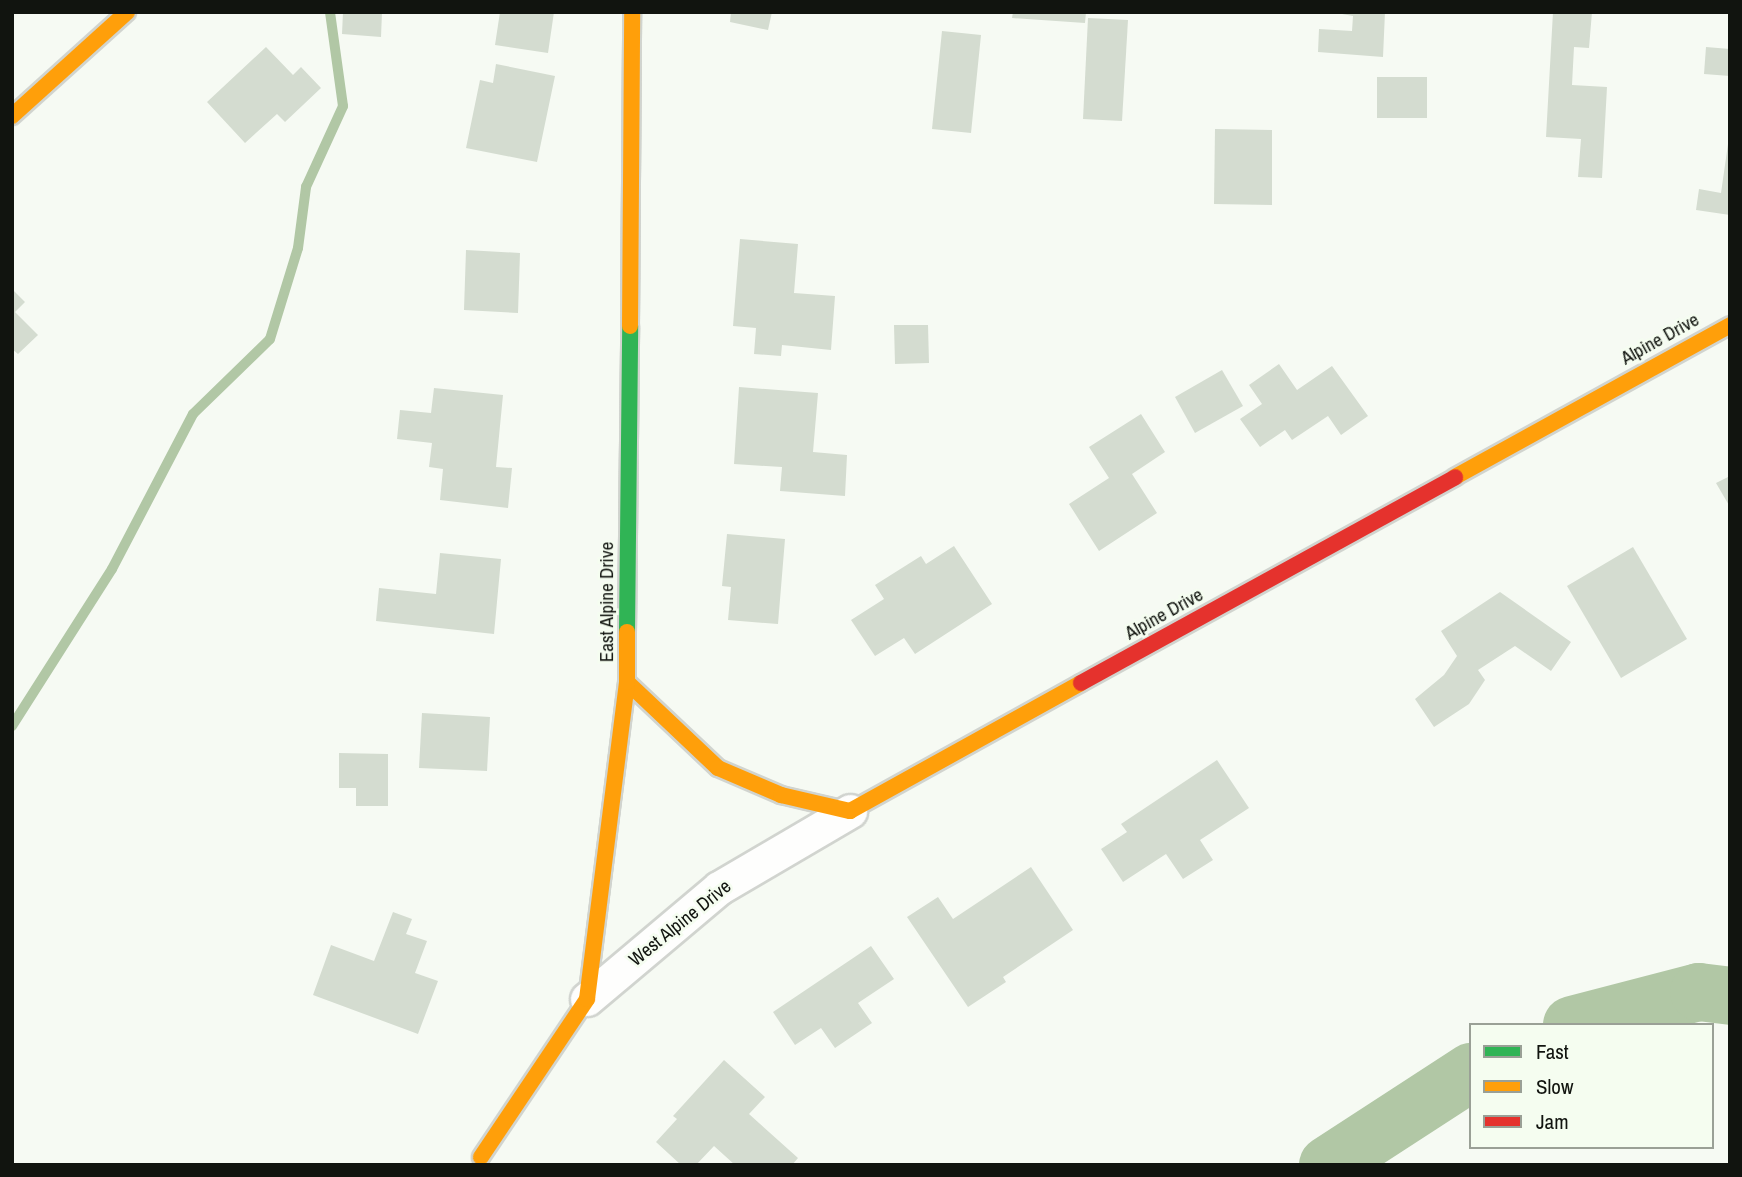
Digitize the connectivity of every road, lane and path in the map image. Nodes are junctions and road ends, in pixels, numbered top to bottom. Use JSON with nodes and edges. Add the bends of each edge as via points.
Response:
{"nodes":[{"id":1,"x":127,"y":12,"type":"edge"},
{"id":2,"x":632,"y":12,"type":"edge"},
{"id":3,"x":12,"y":116,"type":"edge"},
{"id":4,"x":1730,"y":325,"type":"edge"},
{"id":5,"x":627,"y":682,"type":"junction"},
{"id":6,"x":850,"y":811,"type":"junction"},
{"id":7,"x":587,"y":999,"type":"junction"},
{"id":8,"x":481,"y":1157,"type":"dead end"}],
"edges":[{"from":1,"to":3,"type":"street"},
{"from":2,"to":5,"type":"street","name":"East Alpine Drive"},
{"from":4,"to":6,"type":"street","name":"Alpine Drive"},
{"from":5,"to":6,"type":"street","via":[[718,768],[781,795]]},
{"from":5,"to":7,"type":"street","name":"East Alpine Drive"},
{"from":6,"to":7,"type":"street","name":"West Alpine Drive","via":[[719,888]]},
{"from":7,"to":8,"type":"street","name":"East Alpine Drive"}]}
